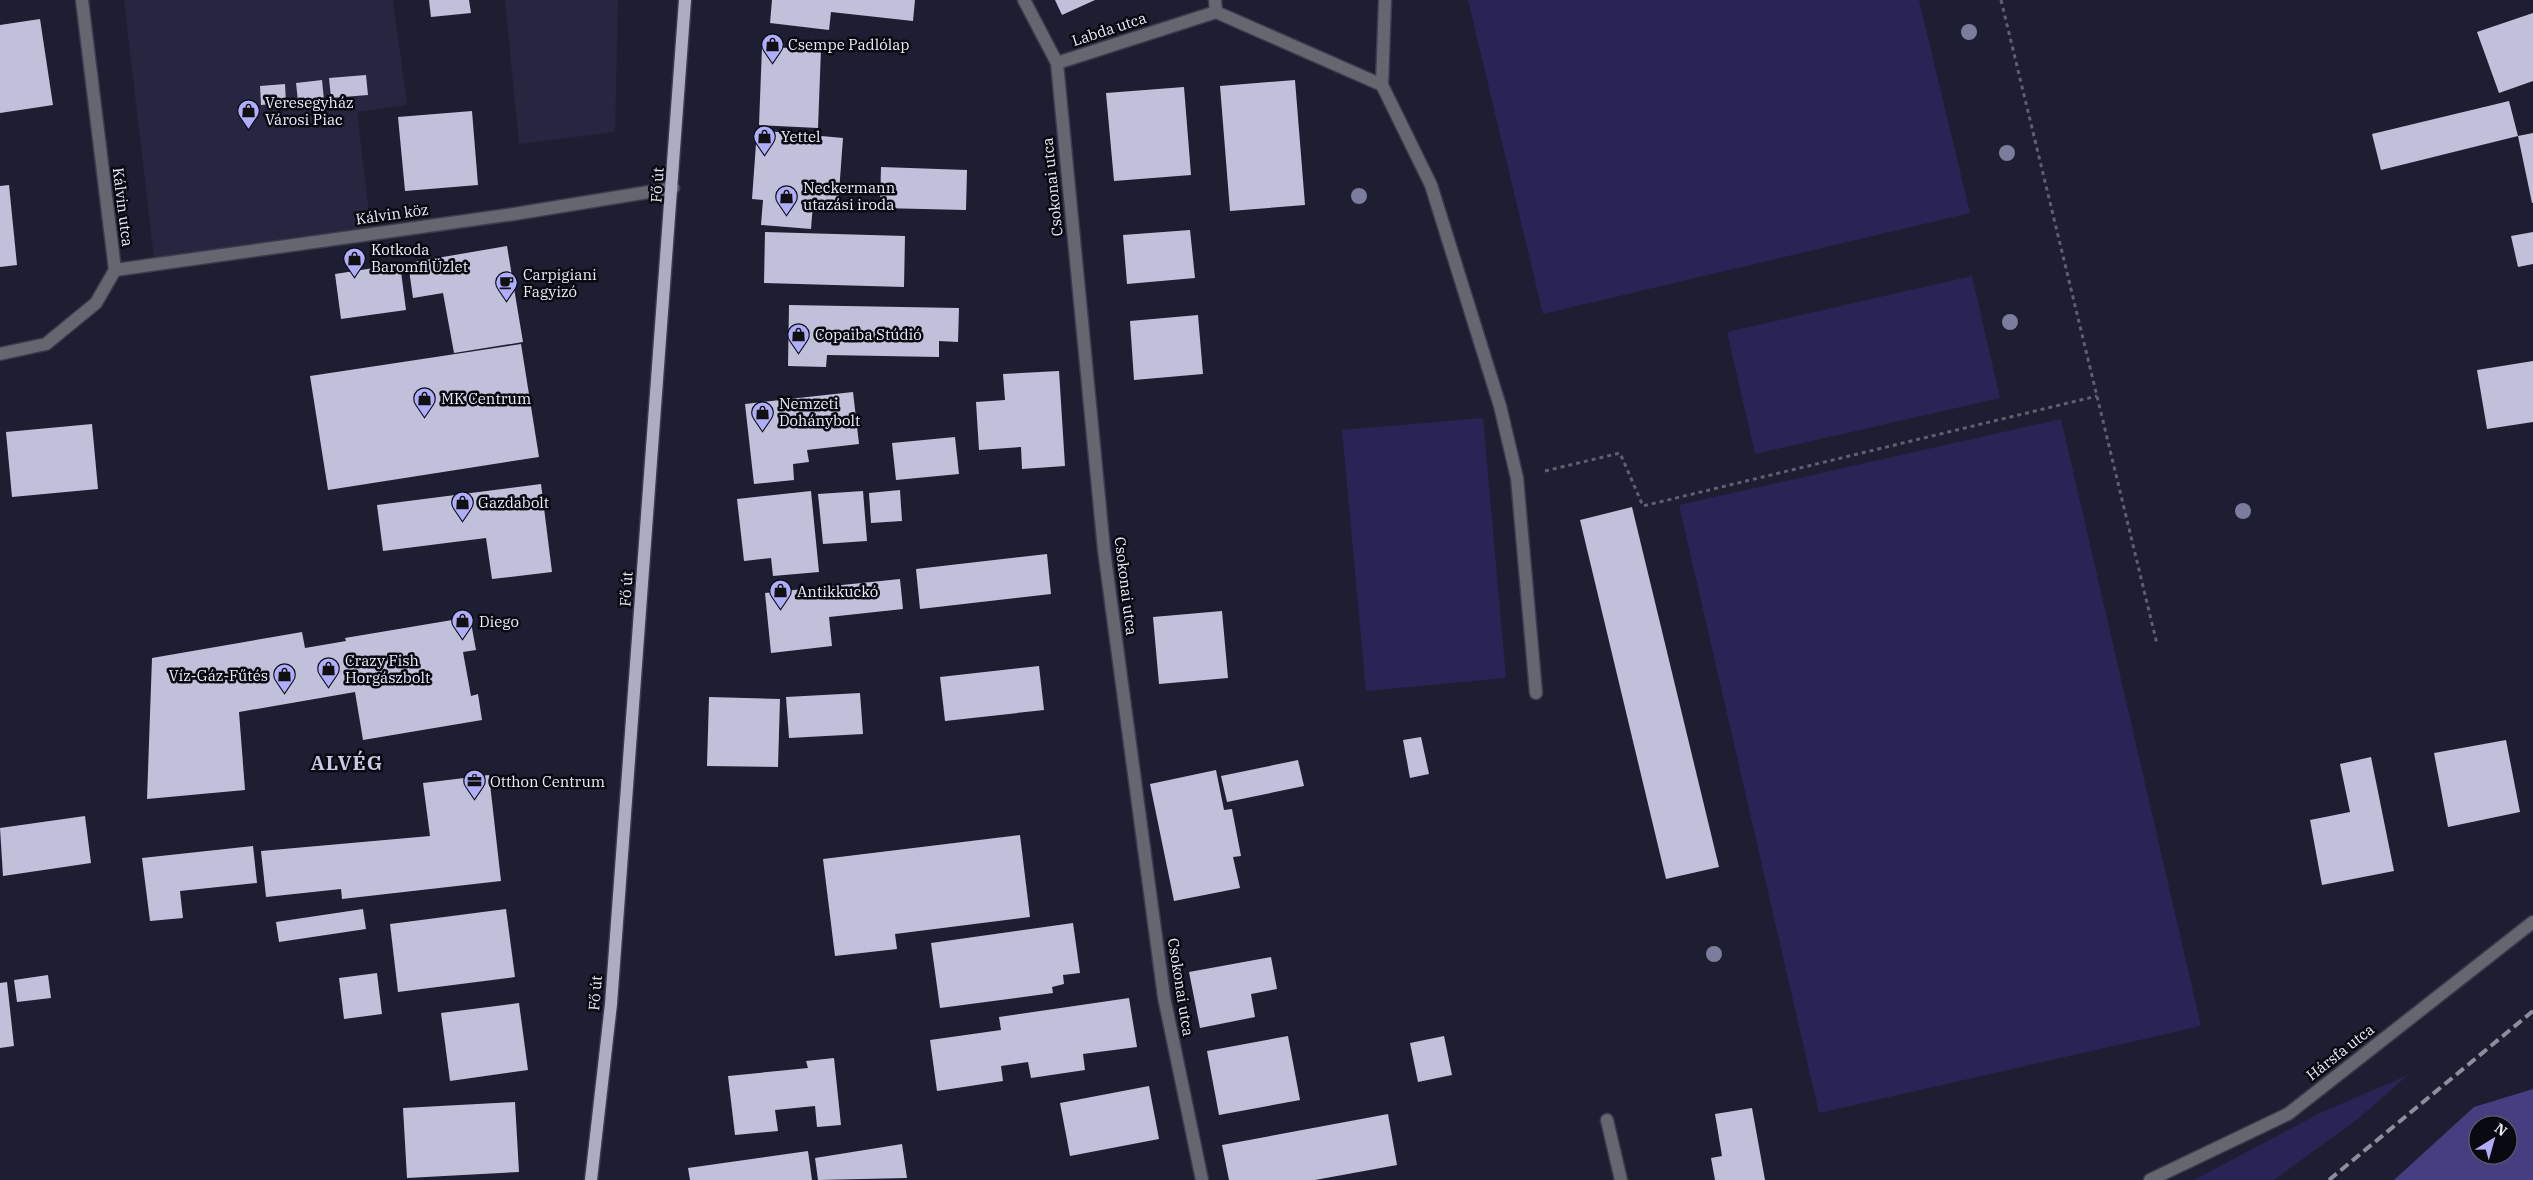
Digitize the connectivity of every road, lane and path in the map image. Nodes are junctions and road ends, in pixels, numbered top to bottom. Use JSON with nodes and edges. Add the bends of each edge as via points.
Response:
{"nodes":[{"id":1,"x":82,"y":0,"type":"edge"},
{"id":2,"x":685,"y":0,"type":"edge"},
{"id":3,"x":1024,"y":0,"type":"edge"},
{"id":4,"x":1385,"y":0,"type":"edge"},
{"id":5,"x":2001,"y":0,"type":"edge"},
{"id":6,"x":1216,"y":6,"type":"edge"},
{"id":7,"x":1057,"y":63,"type":"junction"},
{"id":8,"x":1382,"y":85,"type":"junction"},
{"id":9,"x":673,"y":188,"type":"junction"},
{"id":10,"x":115,"y":270,"type":"junction"},
{"id":11,"x":0,"y":354,"type":"edge"},
{"id":12,"x":2097,"y":396,"type":"junction"},
{"id":13,"x":1517,"y":478,"type":"junction"},
{"id":14,"x":2157,"y":644,"type":"dead end"},
{"id":15,"x":1536,"y":693,"type":"dead end"},
{"id":16,"x":2533,"y":922,"type":"edge"},
{"id":17,"x":1607,"y":1120,"type":"dead end"},
{"id":18,"x":592,"y":1180,"type":"edge"},
{"id":19,"x":1202,"y":1180,"type":"edge"},
{"id":20,"x":1621,"y":1180,"type":"edge"},
{"id":21,"x":2150,"y":1180,"type":"edge"}],
"edges":[{"from":1,"to":10,"type":"street","name":"Kálvin utca"},
{"from":2,"to":9,"type":"main road","name":"Fő út"},
{"from":3,"to":7,"type":"street","name":"Csokonai utca"},
{"from":4,"to":8,"type":"street"},
{"from":5,"to":12,"type":"path"},
{"from":6,"to":7,"type":"street","name":"Labda utca"},
{"from":6,"to":8,"type":"street"},
{"from":7,"to":19,"type":"street","name":"Csokonai utca","via":[[1104,550],[1164,997]]},
{"from":8,"to":13,"type":"street","via":[[1431,185],[1500,406]]},
{"from":9,"to":10,"type":"street","name":"Kálvin köz"},
{"from":9,"to":18,"type":"main road","name":"Fő út","via":[[611,1004]]},
{"from":10,"to":11,"type":"street","via":[[96,302],[46,344]]},
{"from":12,"to":13,"type":"path","via":[[1643,506],[1620,453]]},
{"from":12,"to":14,"type":"path"},
{"from":13,"to":15,"type":"street"},
{"from":16,"to":21,"type":"street","name":"Hársfa utca","via":[[2288,1114]]},
{"from":17,"to":20,"type":"street"}]}
